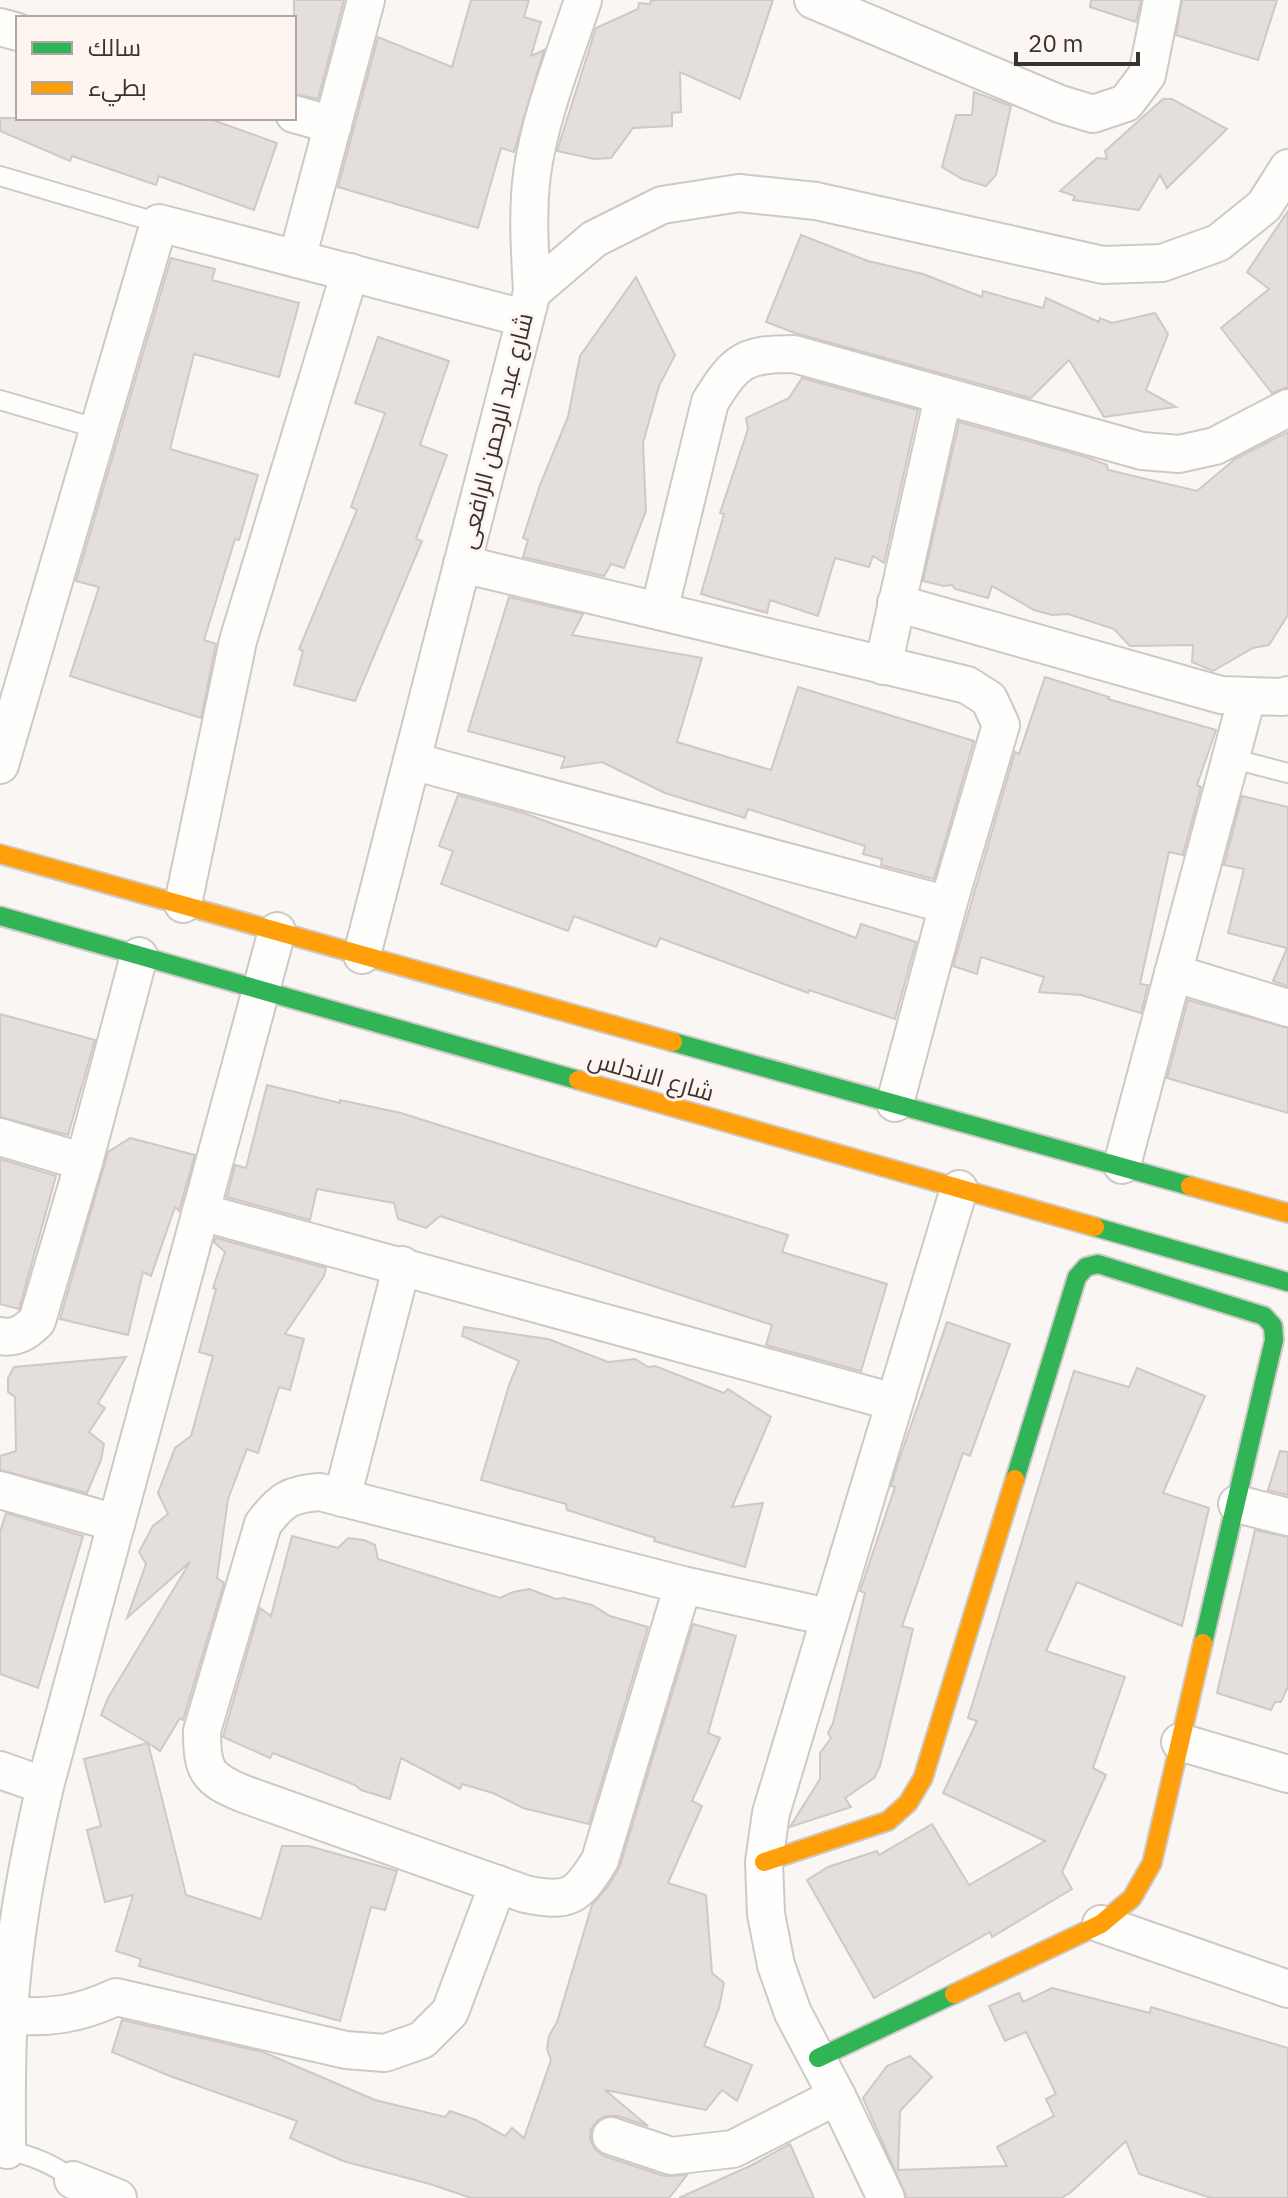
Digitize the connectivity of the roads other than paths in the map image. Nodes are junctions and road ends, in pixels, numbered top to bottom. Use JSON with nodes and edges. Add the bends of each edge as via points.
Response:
{"nodes":[{"id":1,"x":366,"y":0,"type":"edge"},
{"id":2,"x":583,"y":0,"type":"edge"},
{"id":3,"x":813,"y":0,"type":"edge"},
{"id":4,"x":1162,"y":0,"type":"edge"},
{"id":5,"x":296,"y":115,"type":"edge"},
{"id":6,"x":333,"y":125,"type":"junction"},
{"id":7,"x":1288,"y":168,"type":"edge"},
{"id":8,"x":0,"y":176,"type":"edge"},
{"id":9,"x":159,"y":223,"type":"junction"},
{"id":10,"x":297,"y":259,"type":"junction"},
{"id":11,"x":350,"y":272,"type":"junction"},
{"id":12,"x":528,"y":305,"type":"junction"},
{"id":13,"x":943,"y":397,"type":"junction"},
{"id":14,"x":0,"y":400,"type":"edge"},
{"id":15,"x":1288,"y":408,"type":"edge"},
{"id":16,"x":99,"y":429,"type":"junction"},
{"id":17,"x":462,"y":564,"type":"junction"},
{"id":18,"x":896,"y":603,"type":"junction"},
{"id":19,"x":659,"y":611,"type":"junction"},
{"id":20,"x":15,"y":658,"type":"edge"},
{"id":21,"x":883,"y":666,"type":"junction"},
{"id":22,"x":1247,"y":697,"type":"junction"},
{"id":23,"x":1286,"y":697,"type":"edge"},
{"id":24,"x":1230,"y":758,"type":"junction"},
{"id":25,"x":412,"y":761,"type":"junction"},
{"id":26,"x":0,"y":765,"type":"edge"},
{"id":27,"x":1288,"y":773,"type":"edge"},
{"id":28,"x":0,"y":854,"type":"edge"},
{"id":29,"x":183,"y":904,"type":"junction"},
{"id":30,"x":948,"y":905,"type":"junction"},
{"id":31,"x":0,"y":916,"type":"edge"},
{"id":32,"x":277,"y":931,"type":"junction"},
{"id":33,"x":362,"y":955,"type":"junction"},
{"id":34,"x":139,"y":956,"type":"junction"},
{"id":35,"x":1173,"y":973,"type":"junction"},
{"id":36,"x":262,"y":990,"type":"junction"},
{"id":37,"x":1288,"y":1008,"type":"edge"},
{"id":38,"x":895,"y":1103,"type":"junction"},
{"id":39,"x":0,"y":1137,"type":"edge"},
{"id":40,"x":84,"y":1162,"type":"junction"},
{"id":41,"x":1122,"y":1165,"type":"junction"},
{"id":42,"x":959,"y":1189,"type":"junction"},
{"id":43,"x":201,"y":1212,"type":"junction"},
{"id":44,"x":1288,"y":1213,"type":"edge"},
{"id":45,"x":402,"y":1265,"type":"junction"},
{"id":46,"x":1288,"y":1282,"type":"edge"},
{"id":47,"x":0,"y":1336,"type":"edge"},
{"id":48,"x":894,"y":1402,"type":"junction"},
{"id":49,"x":0,"y":1490,"type":"edge"},
{"id":50,"x":342,"y":1498,"type":"junction"},
{"id":51,"x":1237,"y":1504,"type":"junction"},
{"id":52,"x":1288,"y":1517,"type":"edge"},
{"id":53,"x":116,"y":1523,"type":"junction"},
{"id":54,"x":683,"y":1585,"type":"junction"},
{"id":55,"x":828,"y":1617,"type":"junction"},
{"id":56,"x":1180,"y":1742,"type":"junction"},
{"id":57,"x":0,"y":1770,"type":"edge"},
{"id":58,"x":1288,"y":1774,"type":"edge"},
{"id":59,"x":45,"y":1786,"type":"junction"},
{"id":60,"x":764,"y":1862,"type":"junction"},
{"id":61,"x":498,"y":1884,"type":"junction"},
{"id":62,"x":1101,"y":1924,"type":"junction"},
{"id":63,"x":1288,"y":1989,"type":"edge"},
{"id":64,"x":9,"y":2015,"type":"junction"},
{"id":65,"x":818,"y":2058,"type":"junction"},
{"id":66,"x":837,"y":2096,"type":"junction"},
{"id":67,"x":611,"y":2136,"type":"dead end"},
{"id":68,"x":3,"y":2149,"type":"edge"},
{"id":69,"x":80,"y":2189,"type":"edge"},
{"id":70,"x":118,"y":2198,"type":"edge"},
{"id":71,"x":886,"y":2198,"type":"edge"}],
"edges":[{"from":1,"to":6,"type":"street"},
{"from":2,"to":12,"type":"street","via":[[532,172]]},
{"from":3,"to":4,"type":"street","via":[[1093,114],[1126,103],[1147,75]]},
{"from":5,"to":6,"type":"street"},
{"from":6,"to":10,"type":"street"},
{"from":7,"to":12,"type":"street","name":"شارع عبد الرحمن الرافعى","via":[[1264,206],[1218,243],[1162,263],[1103,265],[816,201],[739,193],[662,205],[594,239]]},
{"from":8,"to":9,"type":"lane"},
{"from":9,"to":10,"type":"street"},
{"from":9,"to":16,"type":"street"},
{"from":10,"to":11,"type":"street"},
{"from":11,"to":12,"type":"street"},
{"from":11,"to":29,"type":"street","via":[[238,641]]},
{"from":12,"to":17,"type":"street","name":"شارع عبد الرحمن الرافعى"},
{"from":13,"to":15,"type":"street","via":[[1142,451],[1179,454],[1215,446]]},
{"from":13,"to":18,"type":"street"},
{"from":13,"to":19,"type":"street","via":[[794,354],[758,354],[729,372],[710,402]]},
{"from":14,"to":16,"type":"lane"},
{"from":16,"to":20,"type":"street"},
{"from":17,"to":19,"type":"street"},
{"from":17,"to":25,"type":"street","name":"شارع عبد الرحمن الرافعى"},
{"from":18,"to":21,"type":"street"},
{"from":18,"to":22,"type":"street","via":[[1221,695]]},
{"from":19,"to":21,"type":"street"},
{"from":20,"to":26,"type":"street"},
{"from":21,"to":30,"type":"street","via":[[967,685],[989,699],[1001,725]]},
{"from":22,"to":23,"type":"street"},
{"from":22,"to":24,"type":"street"},
{"from":24,"to":27,"type":"lane"},
{"from":24,"to":35,"type":"street"},
{"from":25,"to":30,"type":"street"},
{"from":25,"to":33,"type":"street","name":"شارع عبد الرحمن الرافعى"},
{"from":28,"to":29,"type":"street","name":"شارع الاندلس","via":[[95,888]]},
{"from":29,"to":32,"type":"street","name":"شارع الاندلس"},
{"from":30,"to":38,"type":"street"},
{"from":31,"to":34,"type":"street","name":"شارع الاندلس","via":[[85,932]]},
{"from":32,"to":33,"type":"street","name":"شارع الاندلس"},
{"from":32,"to":36,"type":"street"},
{"from":33,"to":38,"type":"street","name":"شارع الاندلس","via":[[700,1058]]},
{"from":34,"to":36,"type":"street","name":"شارع الاندلس"},
{"from":34,"to":40,"type":"street"},
{"from":35,"to":37,"type":"street"},
{"from":35,"to":41,"type":"street"},
{"from":36,"to":42,"type":"street","name":"شارع الاندلس","via":[[689,1104]]},
{"from":36,"to":43,"type":"street"},
{"from":38,"to":41,"type":"street","name":"شارع الاندلس"},
{"from":39,"to":40,"type":"street"},
{"from":40,"to":47,"type":"street","via":[[37,1321],[26,1332]]},
{"from":41,"to":44,"type":"street","name":"شارع الاندلس","via":[[1210,1198]]},
{"from":42,"to":46,"type":"street","name":"شارع الاندلس","via":[[1196,1249]]},
{"from":42,"to":48,"type":"street"},
{"from":43,"to":45,"type":"street"},
{"from":43,"to":53,"type":"street"},
{"from":45,"to":48,"type":"street"},
{"from":45,"to":50,"type":"street"},
{"from":48,"to":55,"type":"street"},
{"from":49,"to":53,"type":"street"},
{"from":50,"to":54,"type":"street"},
{"from":50,"to":61,"type":"street","via":[[320,1492],[297,1494],[277,1505],[263,1524],[202,1731],[202,1760],[218,1783],[231,1789]]},
{"from":51,"to":52,"type":"street"},
{"from":51,"to":56,"type":"street"},
{"from":51,"to":60,"type":"street","via":[[1273,1326],[1264,1316],[1098,1264],[1086,1267],[1077,1277],[923,1778],[908,1803],[888,1821]]},
{"from":53,"to":59,"type":"street"},
{"from":54,"to":55,"type":"street"},
{"from":54,"to":61,"type":"street","via":[[600,1860],[584,1888],[555,1900]]},
{"from":55,"to":60,"type":"street","via":[[771,1813]]},
{"from":56,"to":58,"type":"street"},
{"from":56,"to":62,"type":"street","via":[[1152,1863],[1132,1898]]},
{"from":57,"to":59,"type":"street"},
{"from":59,"to":64,"type":"street","via":[[19,1923]]},
{"from":60,"to":65,"type":"street","via":[[766,1914],[776,1965],[793,2013]]},
{"from":61,"to":64,"type":"street","via":[[450,2012],[422,2040],[385,2053],[346,2050],[116,1997],[66,2015]]},
{"from":62,"to":63,"type":"street"},
{"from":62,"to":65,"type":"street"},
{"from":64,"to":68,"type":"street"},
{"from":65,"to":66,"type":"street"},
{"from":66,"to":67,"type":"street","via":[[733,2149],[671,2156]]},
{"from":66,"to":71,"type":"street"},
{"from":68,"to":69,"type":"lane","via":[[40,2160]]},
{"from":69,"to":70,"type":"street"}]}
